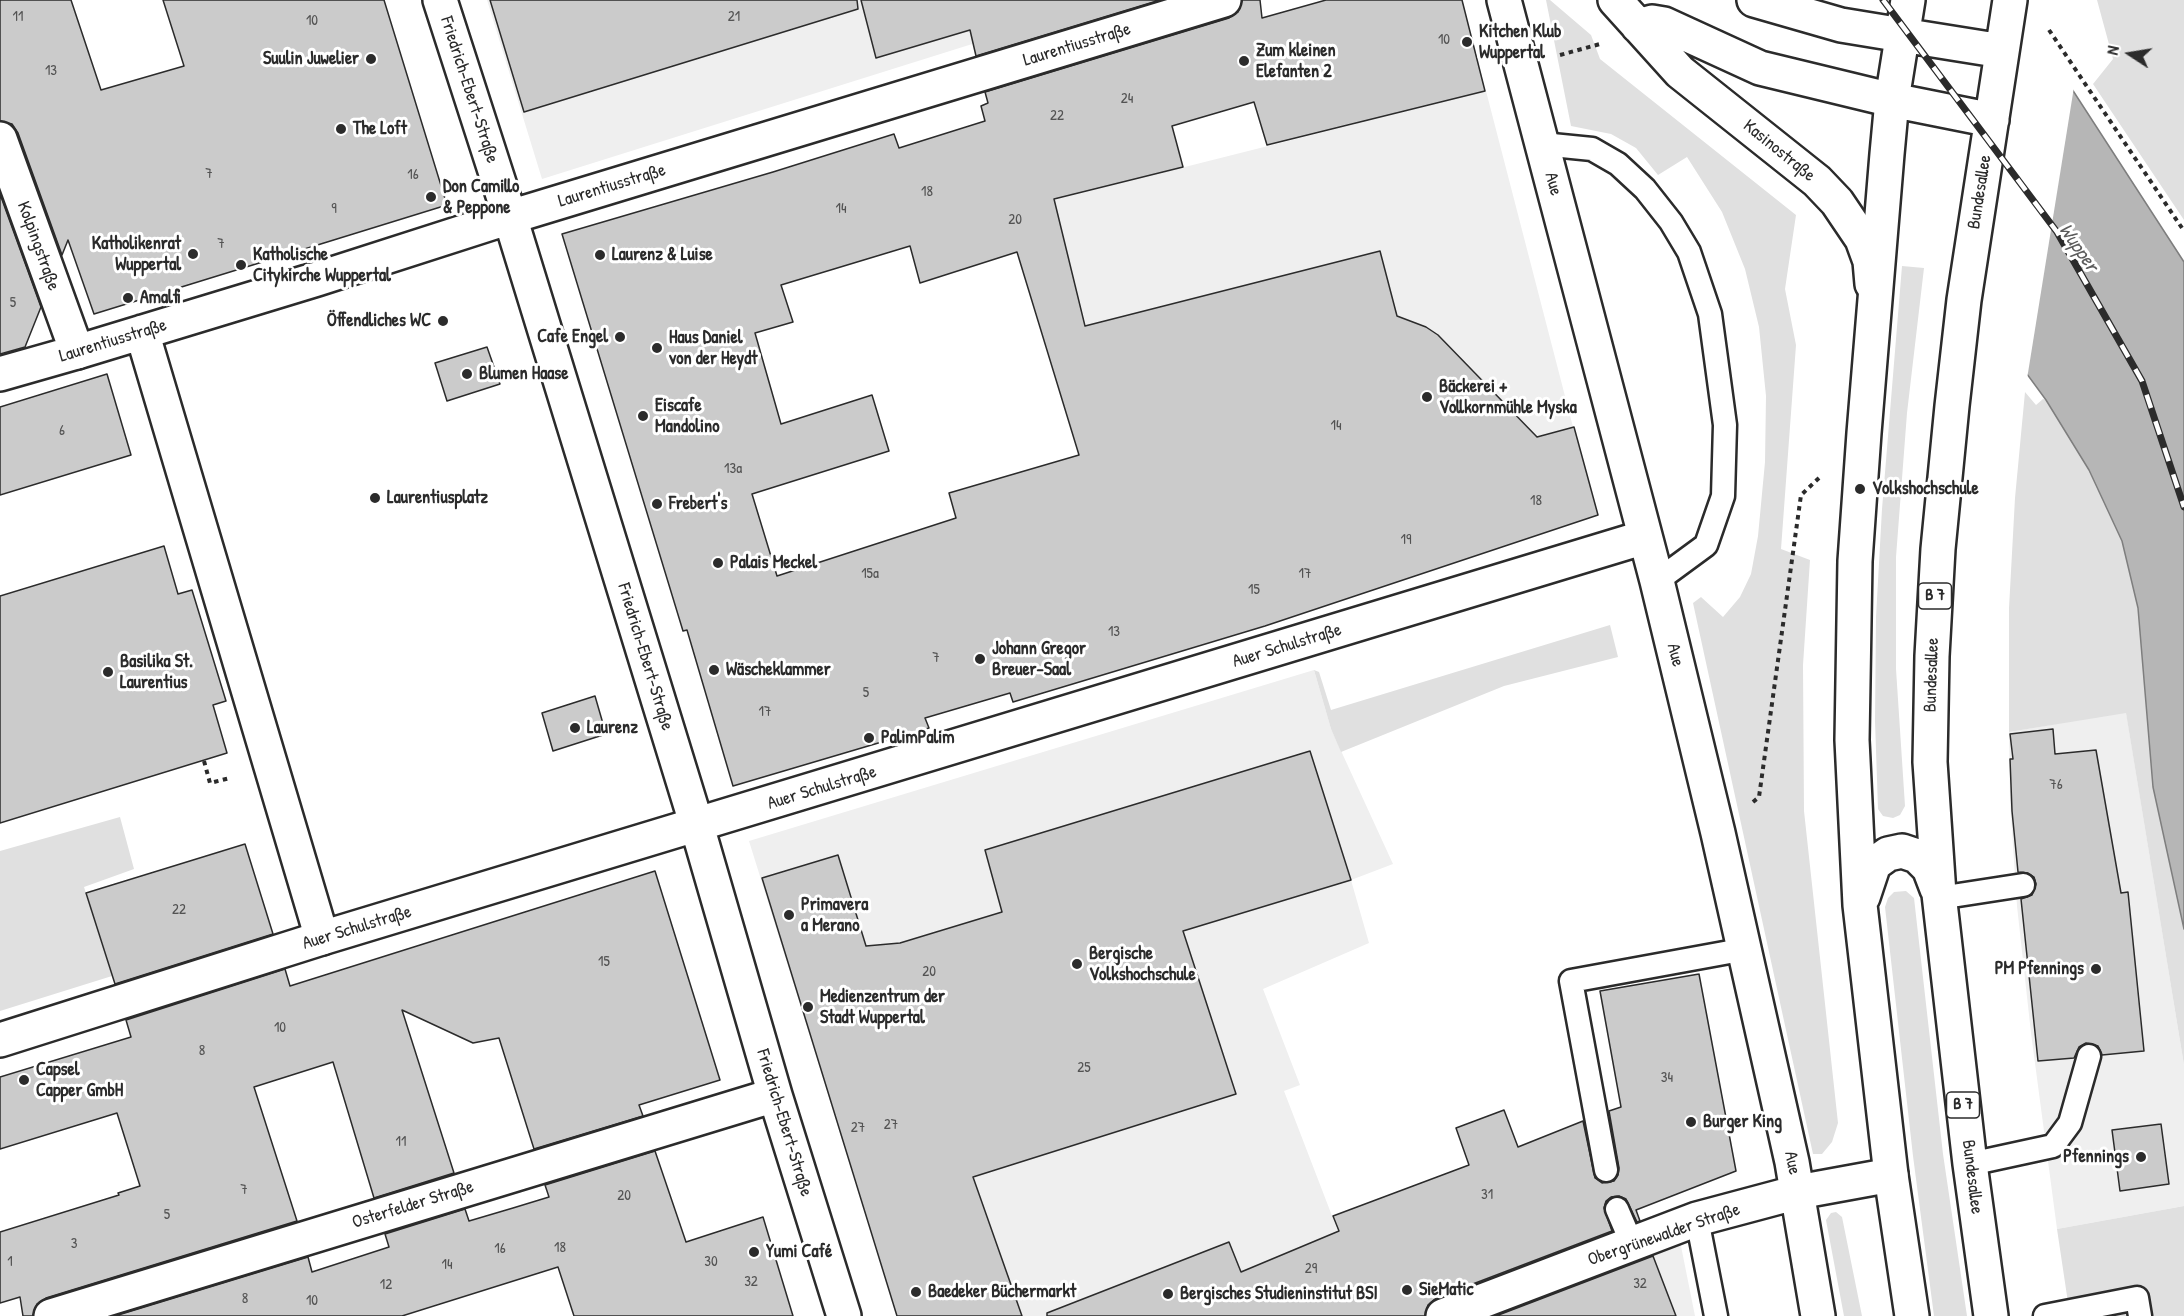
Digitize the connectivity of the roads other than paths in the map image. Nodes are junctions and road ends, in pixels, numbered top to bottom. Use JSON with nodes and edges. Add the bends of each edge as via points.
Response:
{"nodes":[{"id":1,"x":440,"y":0,"type":"edge"},
{"id":2,"x":1224,"y":0,"type":"edge"},
{"id":3,"x":1504,"y":0,"type":"edge"},
{"id":4,"x":1615,"y":0,"type":"edge"},
{"id":5,"x":1754,"y":0,"type":"edge"},
{"id":6,"x":1773,"y":0,"type":"edge"},
{"id":7,"x":1784,"y":0,"type":"edge"},
{"id":8,"x":1908,"y":0,"type":"edge"},
{"id":9,"x":2010,"y":0,"type":"edge"},
{"id":10,"x":1638,"y":26,"type":"junction"},
{"id":11,"x":1902,"y":35,"type":"junction"},
{"id":12,"x":2002,"y":51,"type":"junction"},
{"id":13,"x":1892,"y":100,"type":"junction"},
{"id":14,"x":1992,"y":120,"type":"junction"},
{"id":15,"x":0,"y":139,"type":"edge"},
{"id":16,"x":1542,"y":144,"type":"junction"},
{"id":17,"x":510,"y":217,"type":"junction"},
{"id":18,"x":1875,"y":304,"type":"junction"},
{"id":19,"x":142,"y":332,"type":"junction"},
{"id":20,"x":77,"y":352,"type":"junction"},
{"id":21,"x":0,"y":374,"type":"edge"},
{"id":22,"x":1645,"y":537,"type":"junction"},
{"id":23,"x":1657,"y":581,"type":"junction"},
{"id":24,"x":697,"y":826,"type":"junction"},
{"id":25,"x":2023,"y":885,"type":"dead end"},
{"id":26,"x":1939,"y":896,"type":"junction"},
{"id":27,"x":1860,"y":905,"type":"junction"},
{"id":28,"x":322,"y":938,"type":"junction"},
{"id":29,"x":1746,"y":949,"type":"junction"},
{"id":30,"x":0,"y":1040,"type":"edge"},
{"id":31,"x":2089,"y":1056,"type":"dead end"},
{"id":32,"x":775,"y":1095,"type":"junction"},
{"id":33,"x":1970,"y":1164,"type":"junction"},
{"id":34,"x":1606,"y":1170,"type":"dead end"},
{"id":35,"x":1891,"y":1175,"type":"junction"},
{"id":36,"x":1798,"y":1192,"type":"junction"},
{"id":37,"x":1617,"y":1209,"type":"dead end"},
{"id":38,"x":1697,"y":1219,"type":"junction"},
{"id":39,"x":1632,"y":1244,"type":"junction"},
{"id":40,"x":51,"y":1316,"type":"edge"},
{"id":41,"x":844,"y":1316,"type":"edge"},
{"id":42,"x":1445,"y":1316,"type":"edge"},
{"id":43,"x":1716,"y":1316,"type":"edge"},
{"id":44,"x":1818,"y":1316,"type":"edge"},
{"id":45,"x":1912,"y":1316,"type":"edge"},
{"id":46,"x":1991,"y":1316,"type":"edge"},
{"id":47,"x":2045,"y":1316,"type":"edge"},
{"id":48,"x":2140,"y":1316,"type":"edge"}],
"edges":[{"from":1,"to":17,"type":"street","name":"Friedrich-Ebert-Straße"},
{"from":2,"to":17,"type":"street","name":"Laurentiusstraße"},
{"from":3,"to":16,"type":"street","name":"Aue"},
{"from":4,"to":10,"type":"street","name":"Kasinostraße"},
{"from":5,"to":11,"type":"street","via":[[1841,26]]},
{"from":6,"to":7,"type":"street"},
{"from":8,"to":11,"type":"street"},
{"from":9,"to":12,"type":"street","name":"Bundesallee","number":"B 7"},
{"from":10,"to":13,"type":"street","via":[[1664,24],[1760,68]]},
{"from":10,"to":18,"type":"street","name":"Kasinostraße","via":[[1680,72],[1837,202],[1862,239],[1870,261]]},
{"from":11,"to":12,"type":"street"},
{"from":11,"to":13,"type":"street"},
{"from":12,"to":14,"type":"street","name":"Bundesallee","number":"B 7"},
{"from":13,"to":14,"type":"street"},
{"from":13,"to":18,"type":"street"},
{"from":14,"to":26,"type":"street","name":"Bundesallee","number":"B 7","via":[[1964,300],[1938,549],[1930,762]]},
{"from":15,"to":20,"type":"street","name":"Kolpingstraße"},
{"from":16,"to":22,"type":"street","name":"Aue"},
{"from":16,"to":23,"type":"lane","via":[[1592,149],[1618,164],[1645,189],[1689,252],[1710,314],[1725,425],[1723,496],[1706,545]]},
{"from":17,"to":19,"type":"street","name":"Laurentiusstraße"},
{"from":17,"to":24,"type":"street","name":"Friedrich-Ebert-Straße"},
{"from":18,"to":27,"type":"street","via":[[1855,561],[1852,669]]},
{"from":19,"to":20,"type":"street","name":"Laurentiusstraße"},
{"from":19,"to":28,"type":"street"},
{"from":20,"to":21,"type":"street","name":"Laurentiusstraße"},
{"from":22,"to":23,"type":"street","name":"Aue"},
{"from":22,"to":24,"type":"street","name":"Auer Schulstraße"},
{"from":23,"to":29,"type":"street","name":"Aue"},
{"from":24,"to":28,"type":"street","name":"Auer Schulstraße"},
{"from":24,"to":32,"type":"street","name":"Friedrich-Ebert-Straße"},
{"from":25,"to":26,"type":"lane"},
{"from":26,"to":27,"type":"street","via":[[1929,868],[1917,856],[1902,851],[1888,854],[1874,864]]},
{"from":26,"to":33,"type":"street","name":"Bundesallee","number":"B 7"},
{"from":27,"to":35,"type":"street"},
{"from":28,"to":30,"type":"street","name":"Auer Schulstraße"},
{"from":29,"to":34,"type":"lane","via":[[1571,981]]},
{"from":29,"to":36,"type":"street","name":"Aue"},
{"from":31,"to":33,"type":"lane","via":[[2070,1123],[2053,1146]]},
{"from":32,"to":40,"type":"street","name":"Osterfelder Straße"},
{"from":32,"to":41,"type":"street","name":"Friedrich-Ebert-Straße"},
{"from":33,"to":46,"type":"street","name":"Bundesallee","number":"B 7"},
{"from":35,"to":36,"type":"street","name":"Obergrünewalder Straße"},
{"from":35,"to":45,"type":"street"},
{"from":36,"to":38,"type":"street","name":"Obergrünewalder Straße"},
{"from":36,"to":44,"type":"street","name":"Aue"},
{"from":37,"to":39,"type":"lane"},
{"from":38,"to":39,"type":"street","name":"Obergrünewalder Straße"},
{"from":38,"to":43,"type":"lane"},
{"from":39,"to":42,"type":"street","name":"Obergrünewalder Straße"},
{"from":47,"to":48,"type":"lane","via":[[2137,1298]]}]}
